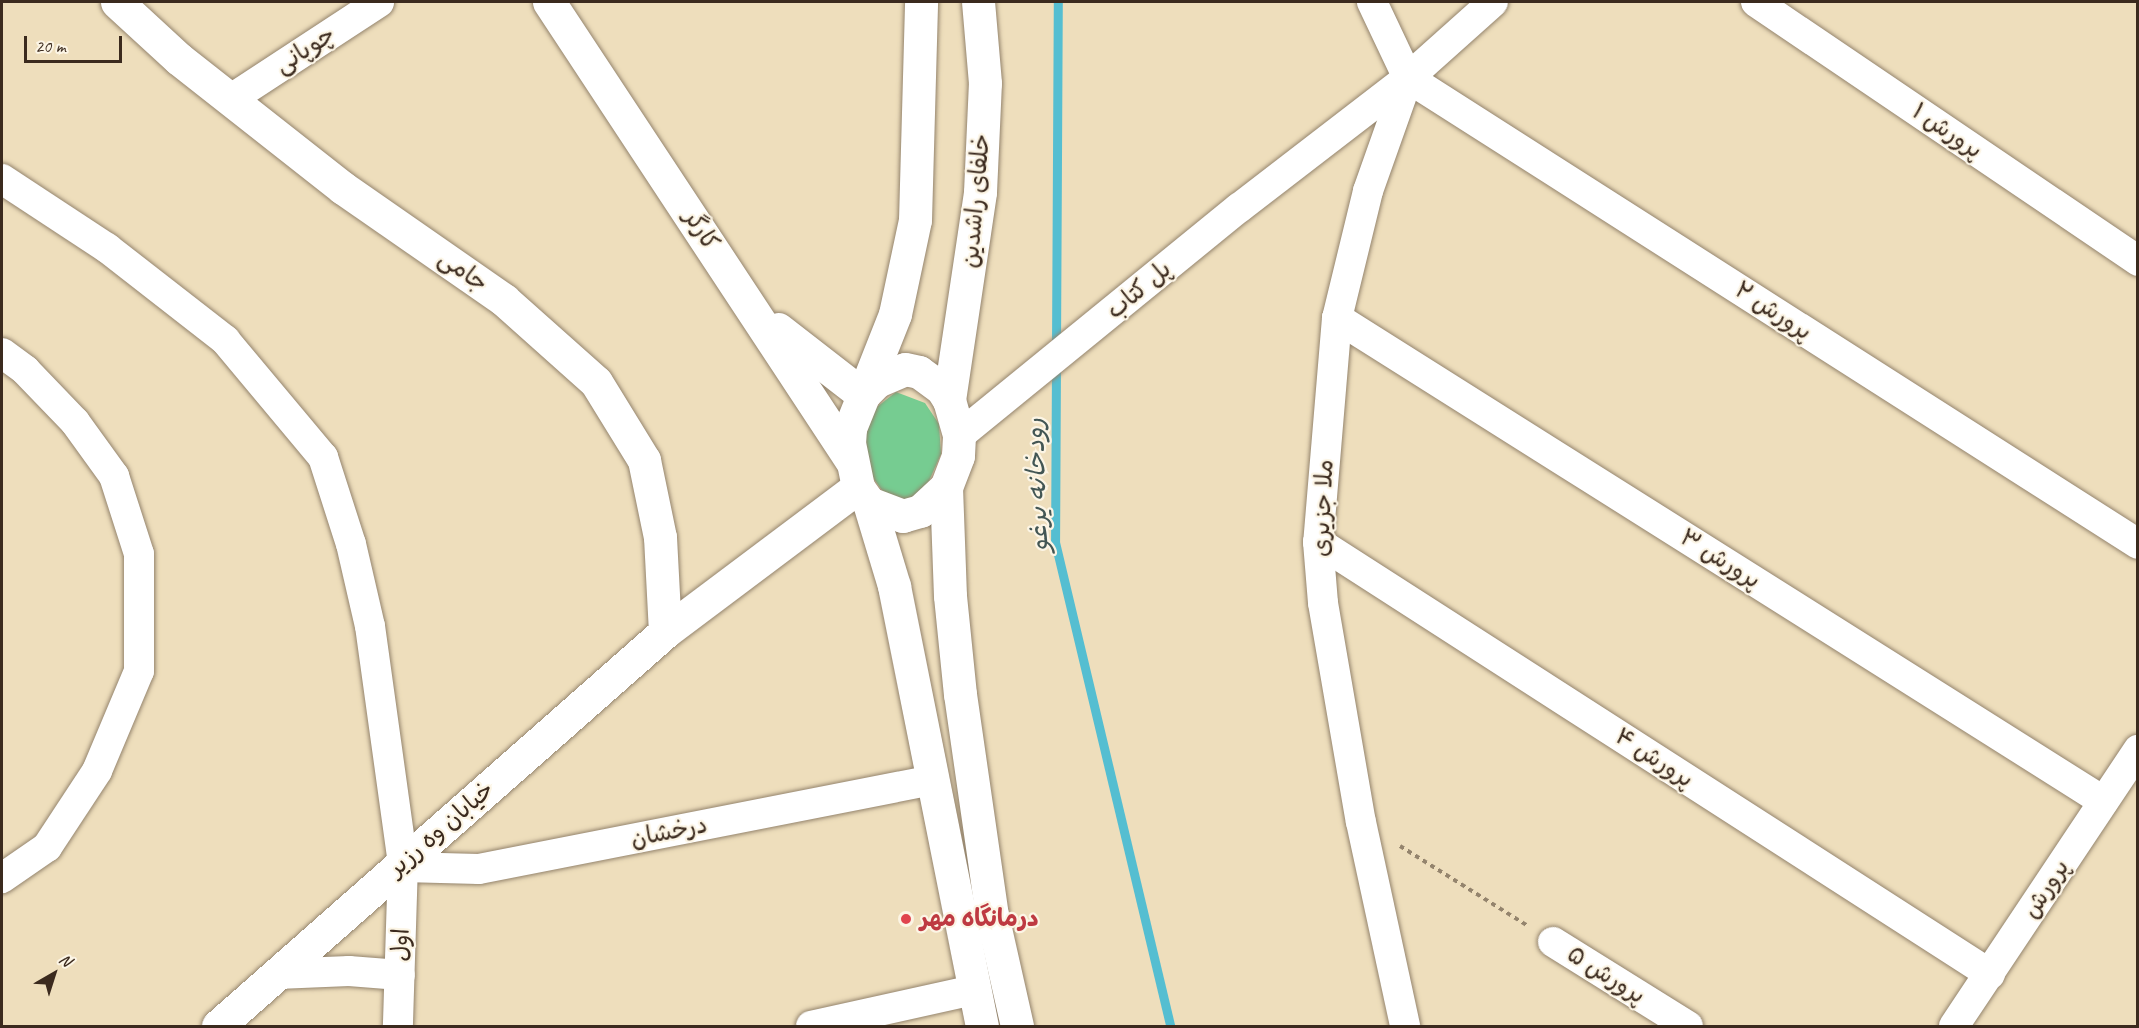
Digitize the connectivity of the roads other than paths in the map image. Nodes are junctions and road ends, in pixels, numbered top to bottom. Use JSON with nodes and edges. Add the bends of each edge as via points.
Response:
{"nodes":[{"id":1,"x":117,"y":2,"type":"edge"},
{"id":2,"x":379,"y":2,"type":"edge"},
{"id":3,"x":549,"y":2,"type":"edge"},
{"id":4,"x":921,"y":2,"type":"edge"},
{"id":5,"x":978,"y":2,"type":"edge"},
{"id":6,"x":1372,"y":2,"type":"edge"},
{"id":7,"x":1493,"y":2,"type":"edge"},
{"id":8,"x":1756,"y":2,"type":"edge"},
{"id":9,"x":1408,"y":78,"type":"junction"},
{"id":10,"x":231,"y":99,"type":"junction"},
{"id":11,"x":2,"y":179,"type":"edge"},
{"id":12,"x":2138,"y":261,"type":"edge"},
{"id":13,"x":750,"y":304,"type":"junction"},
{"id":14,"x":1337,"y":318,"type":"junction"},
{"id":15,"x":2,"y":352,"type":"edge"},
{"id":16,"x":863,"y":395,"type":"junction"},
{"id":17,"x":949,"y":399,"type":"junction"},
{"id":18,"x":959,"y":436,"type":"junction"},
{"id":19,"x":859,"y":483,"type":"junction"},
{"id":20,"x":946,"y":487,"type":"junction"},
{"id":21,"x":1318,"y":542,"type":"junction"},
{"id":22,"x":2138,"y":544,"type":"edge"},
{"id":23,"x":665,"y":632,"type":"junction"},
{"id":24,"x":2138,"y":750,"type":"edge"},
{"id":25,"x":933,"y":780,"type":"junction"},
{"id":26,"x":2103,"y":801,"type":"junction"},
{"id":27,"x":403,"y":865,"type":"junction"},
{"id":28,"x":2,"y":878,"type":"edge"},
{"id":29,"x":1553,"y":942,"type":"road end"},
{"id":30,"x":277,"y":974,"type":"junction"},
{"id":31,"x":1990,"y":974,"type":"junction"},
{"id":32,"x":400,"y":975,"type":"junction"},
{"id":33,"x":974,"y":990,"type":"junction"},
{"id":34,"x":218,"y":1026,"type":"edge"},
{"id":35,"x":398,"y":1026,"type":"edge"},
{"id":36,"x":811,"y":1026,"type":"edge"},
{"id":37,"x":982,"y":1026,"type":"edge"},
{"id":38,"x":1017,"y":1026,"type":"edge"},
{"id":39,"x":1405,"y":1026,"type":"edge"},
{"id":40,"x":1689,"y":1026,"type":"edge"},
{"id":41,"x":1954,"y":1026,"type":"edge"}],
"edges":[{"from":1,"to":10,"type":"street","name":"جامی"},
{"from":2,"to":10,"type":"street","name":"چوپانی"},
{"from":3,"to":13,"type":"street","name":"کارگر"},
{"from":4,"to":16,"type":"street","via":[[915,220],[895,314]]},
{"from":5,"to":17,"type":"street","name":"خلفای راشدین","via":[[985,83],[980,192]]},
{"from":6,"to":9,"type":"street"},
{"from":7,"to":9,"type":"street","name":"پل کتاب"},
{"from":8,"to":12,"type":"street","name":"پرورش ۱"},
{"from":9,"to":14,"type":"street","name":"ملا جزیری","via":[[1368,191]]},
{"from":9,"to":18,"type":"street","name":"پل کتاب","via":[[1239,208]]},
{"from":9,"to":22,"type":"street","name":"پرورش ۲"},
{"from":10,"to":23,"type":"street","name":"جامی","via":[[343,188],[504,300],[596,382],[644,459],[660,537]]},
{"from":11,"to":27,"type":"street","name":"اول","via":[[107,248],[225,340],[323,457],[351,544],[370,626]]},
{"from":13,"to":16,"type":"street","via":[[823,367]]},
{"from":13,"to":19,"type":"street","name":"کارگر"},
{"from":14,"to":21,"type":"street","name":"ملا جزیری"},
{"from":14,"to":26,"type":"street","name":"پرورش ۳"},
{"from":15,"to":28,"type":"street","via":[[75,422],[114,476],[139,554],[140,671],[97,771],[47,847]]},
{"from":16,"to":17,"type":"street","via":[[883,377],[905,369],[932,379]]},
{"from":16,"to":19,"type":"street","via":[[850,428]]},
{"from":17,"to":18,"type":"street"},
{"from":18,"to":20,"type":"street","via":[[958,456]]},
{"from":19,"to":20,"type":"street","via":[[903,516],[920,511]]},
{"from":19,"to":23,"type":"street","name":"خیابان وه رزیر"},
{"from":19,"to":25,"type":"street","via":[[894,586]]},
{"from":20,"to":38,"type":"street","via":[[950,596],[963,716],[992,915]]},
{"from":21,"to":31,"type":"street","name":"پرورش ۴"},
{"from":21,"to":39,"type":"street","name":"ملا جزیری","via":[[1323,603],[1361,822]]},
{"from":23,"to":27,"type":"street","name":"خیابان وه رزیر"},
{"from":24,"to":26,"type":"street","name":"پرورش"},
{"from":25,"to":27,"type":"street","name":"درخشان","via":[[479,869]]},
{"from":25,"to":33,"type":"street"},
{"from":26,"to":31,"type":"street","name":"پرورش"},
{"from":27,"to":30,"type":"street","name":"خیابان وه رزیر"},
{"from":27,"to":32,"type":"street","name":"اول"},
{"from":29,"to":40,"type":"street","name":"پرورش ۵"},
{"from":30,"to":32,"type":"street"},
{"from":30,"to":34,"type":"street","name":"خیابان وه رزیر"},
{"from":31,"to":41,"type":"street","name":"پرورش"},
{"from":32,"to":35,"type":"street","name":"اول"},
{"from":33,"to":36,"type":"street"},
{"from":33,"to":37,"type":"street"}]}
